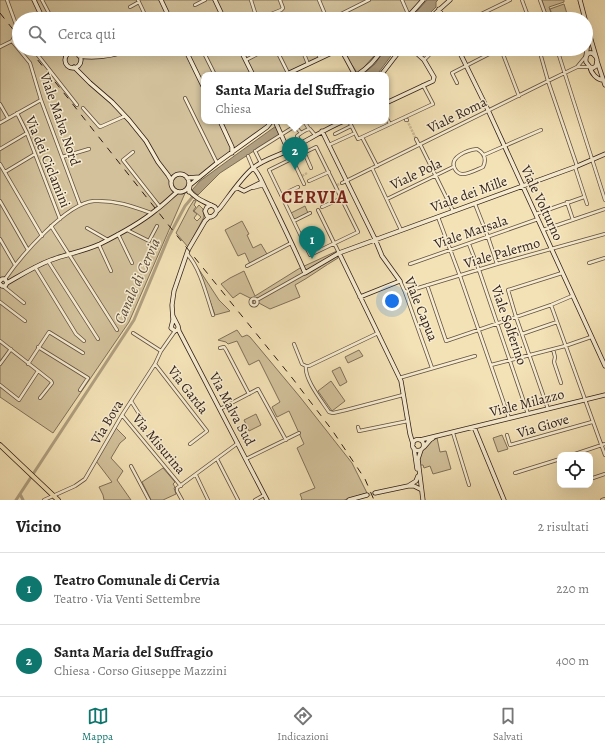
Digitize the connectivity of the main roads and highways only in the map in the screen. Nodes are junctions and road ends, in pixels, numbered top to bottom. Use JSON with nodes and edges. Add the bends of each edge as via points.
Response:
{"nodes":[{"id":1,"x":0,"y":445,"type":"edge"},
{"id":2,"x":58,"y":500,"type":"edge"}],
"edges":[{"from":1,"to":2,"type":"main road"}]}
